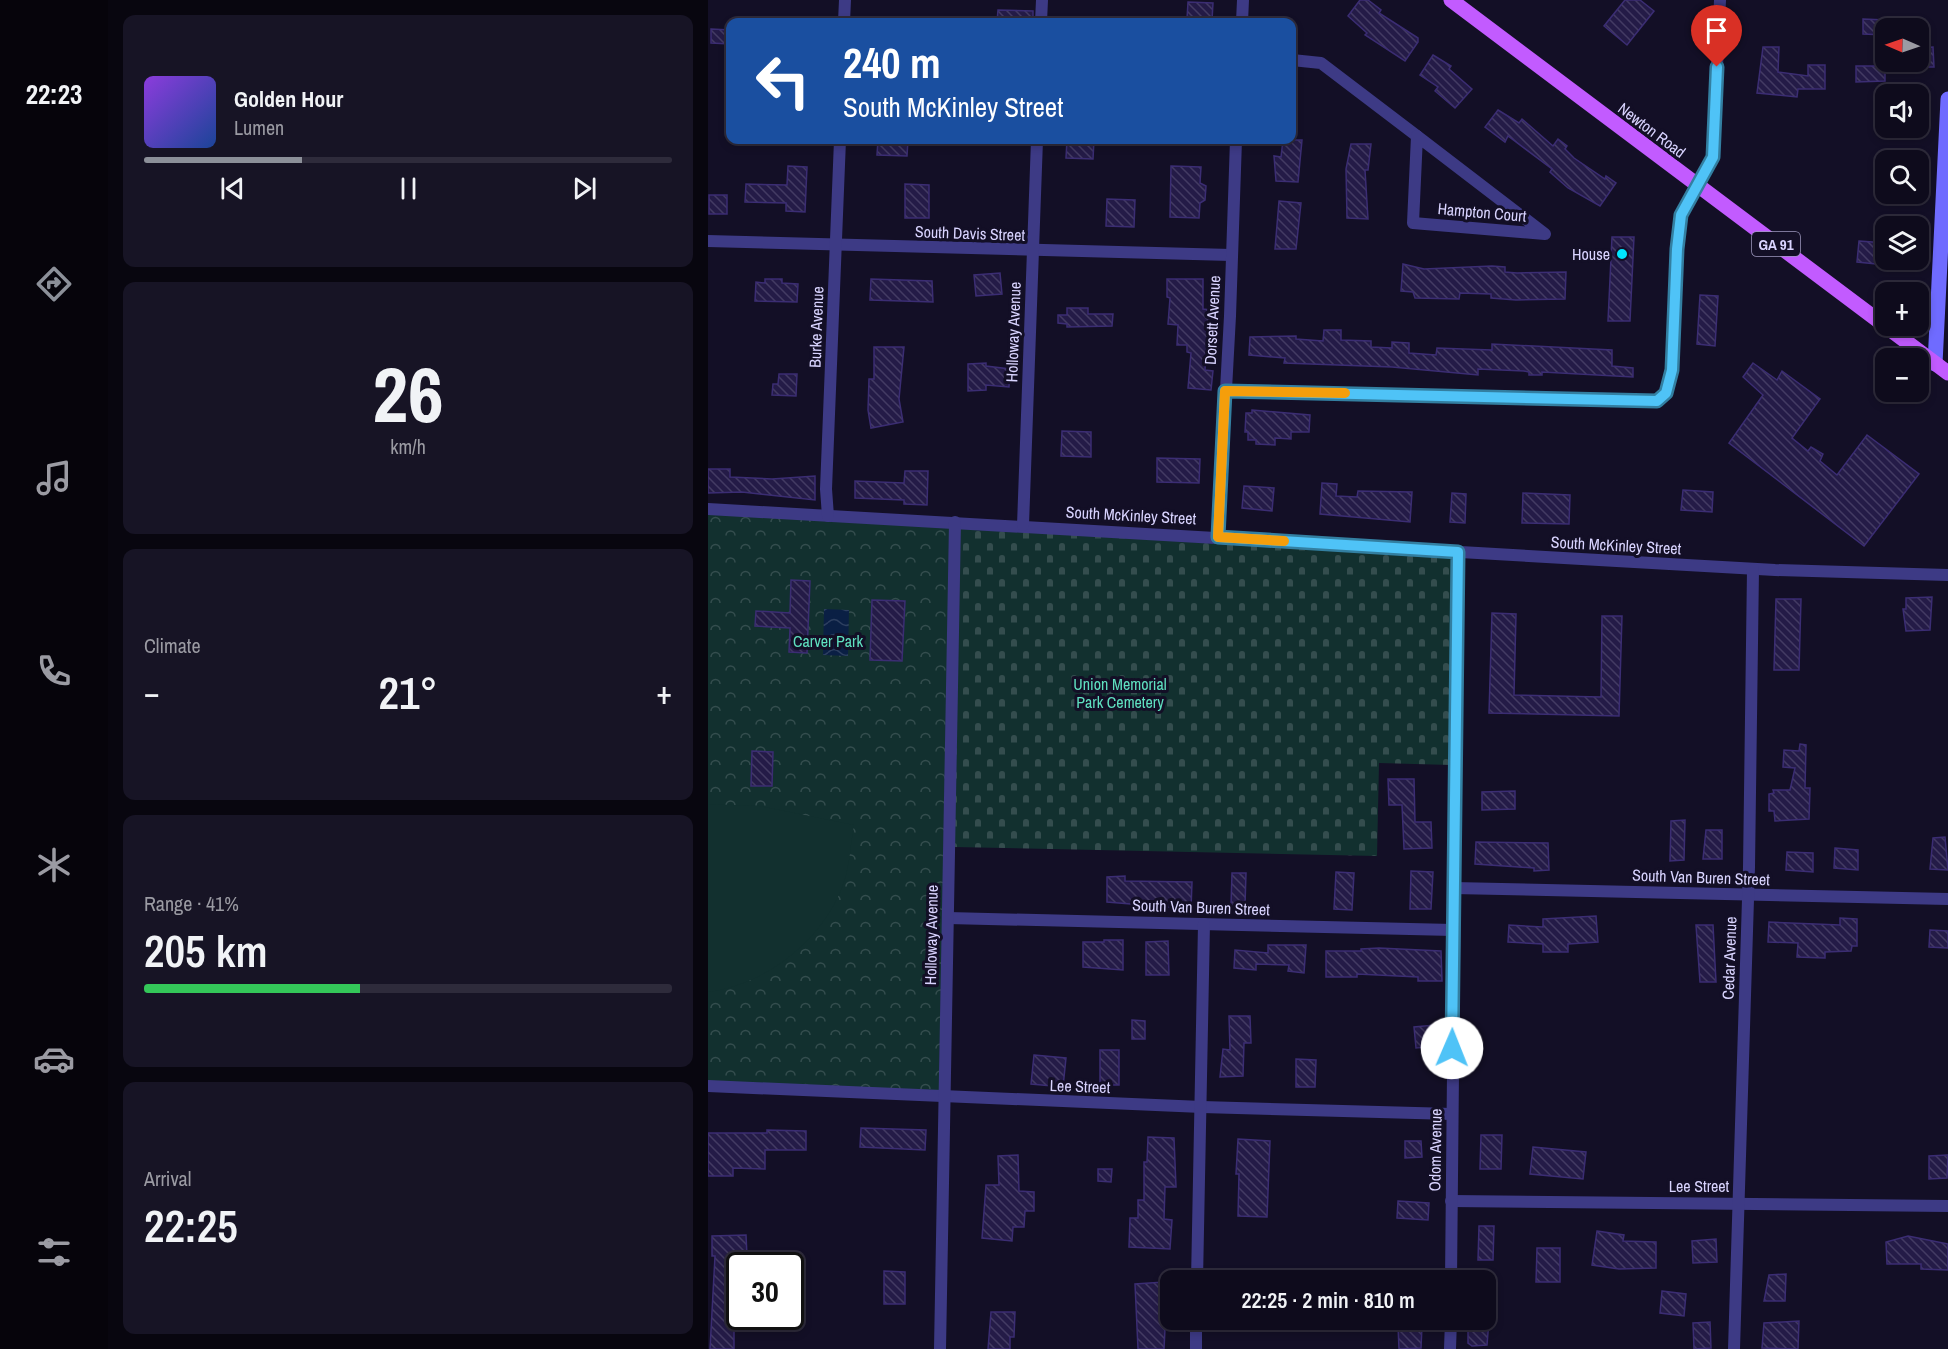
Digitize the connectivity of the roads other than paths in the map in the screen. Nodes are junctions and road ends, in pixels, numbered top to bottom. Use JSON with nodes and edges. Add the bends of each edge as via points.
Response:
{"nodes":[{"id":1,"x":845,"y":0,"type":"edge"},
{"id":2,"x":1042,"y":0,"type":"edge"},
{"id":3,"x":1243,"y":0,"type":"edge"},
{"id":4,"x":1451,"y":0,"type":"edge"},
{"id":5,"x":1720,"y":0,"type":"edge"},
{"id":6,"x":844,"y":18,"type":"edge"},
{"id":7,"x":1041,"y":18,"type":"edge"},
{"id":8,"x":1242,"y":18,"type":"edge"},
{"id":9,"x":1296,"y":60,"type":"edge"},
{"id":10,"x":1948,"y":99,"type":"edge"},
{"id":11,"x":1417,"y":136,"type":"junction"},
{"id":12,"x":840,"y":144,"type":"edge"},
{"id":13,"x":1036,"y":144,"type":"edge"},
{"id":14,"x":1236,"y":144,"type":"edge"},
{"id":15,"x":1696,"y":187,"type":"junction"},
{"id":16,"x":708,"y":242,"type":"edge"},
{"id":17,"x":836,"y":246,"type":"junction"},
{"id":18,"x":1032,"y":252,"type":"junction"},
{"id":19,"x":1231,"y":255,"type":"junction"},
{"id":20,"x":1935,"y":364,"type":"junction"},
{"id":21,"x":1948,"y":374,"type":"edge"},
{"id":22,"x":1225,"y":391,"type":"junction"},
{"id":23,"x":708,"y":509,"type":"edge"},
{"id":24,"x":828,"y":516,"type":"junction"},
{"id":25,"x":955,"y":522,"type":"junction"},
{"id":26,"x":1023,"y":525,"type":"junction"},
{"id":27,"x":1218,"y":537,"type":"junction"},
{"id":28,"x":1458,"y":552,"type":"junction"},
{"id":29,"x":1753,"y":569,"type":"junction"},
{"id":30,"x":1948,"y":575,"type":"edge"},
{"id":31,"x":1453,"y":888,"type":"junction"},
{"id":32,"x":1748,"y":893,"type":"junction"},
{"id":33,"x":1948,"y":899,"type":"edge"},
{"id":34,"x":948,"y":918,"type":"junction"},
{"id":35,"x":1204,"y":924,"type":"junction"},
{"id":36,"x":1453,"y":930,"type":"junction"},
{"id":37,"x":708,"y":1086,"type":"edge"},
{"id":38,"x":944,"y":1095,"type":"junction"},
{"id":39,"x":1202,"y":1107,"type":"junction"},
{"id":40,"x":1452,"y":1114,"type":"junction"},
{"id":41,"x":1451,"y":1202,"type":"junction"},
{"id":42,"x":1739,"y":1202,"type":"junction"},
{"id":43,"x":1948,"y":1206,"type":"edge"},
{"id":44,"x":1197,"y":1270,"type":"edge"},
{"id":45,"x":1451,"y":1270,"type":"edge"},
{"id":46,"x":1196,"y":1330,"type":"edge"},
{"id":47,"x":1450,"y":1330,"type":"edge"},
{"id":48,"x":940,"y":1349,"type":"edge"},
{"id":49,"x":1196,"y":1349,"type":"edge"},
{"id":50,"x":1450,"y":1349,"type":"edge"},
{"id":51,"x":1734,"y":1349,"type":"edge"}],
"edges":[{"from":1,"to":6,"type":"street"},
{"from":2,"to":7,"type":"street"},
{"from":3,"to":8,"type":"street"},
{"from":4,"to":15,"type":"main road","name":"Newton Road","number":"GA 91"},
{"from":5,"to":15,"type":"street","via":[[1713,157]]},
{"from":9,"to":11,"type":"street","name":"Hampton Court","via":[[1322,63]]},
{"from":10,"to":20,"type":"street"},
{"from":11,"to":11,"type":"street","name":"Hampton Court","via":[[1514,211],[1545,234],[1413,223]]},
{"from":12,"to":17,"type":"street","name":"Burke Avenue"},
{"from":13,"to":18,"type":"street","name":"Holloway Avenue"},
{"from":14,"to":19,"type":"street","name":"Dorsett Avenue"},
{"from":15,"to":20,"type":"main road","name":"Newton Road","number":"GA 91"},
{"from":15,"to":22,"type":"street","via":[[1681,215],[1672,370],[1666,393],[1657,401]]},
{"from":16,"to":17,"type":"street","name":"South Davis Street"},
{"from":17,"to":18,"type":"street","name":"South Davis Street"},
{"from":17,"to":24,"type":"street","name":"Burke Avenue"},
{"from":18,"to":19,"type":"street","name":"South Davis Street"},
{"from":18,"to":26,"type":"street","name":"Holloway Avenue"},
{"from":19,"to":22,"type":"street","name":"Dorsett Avenue"},
{"from":20,"to":21,"type":"main road","name":"Newton Road","number":"GA 91"},
{"from":22,"to":27,"type":"street","name":"Dorsett Avenue"},
{"from":23,"to":24,"type":"street","name":"South McKinley Street"},
{"from":24,"to":25,"type":"street","name":"South McKinley Street"},
{"from":25,"to":26,"type":"street","name":"South McKinley Street"},
{"from":25,"to":34,"type":"street","name":"Holloway Avenue"},
{"from":26,"to":27,"type":"street","name":"South McKinley Street"},
{"from":27,"to":28,"type":"street","name":"South McKinley Street"},
{"from":28,"to":29,"type":"street","name":"South McKinley Street"},
{"from":28,"to":31,"type":"street","name":"Odom Avenue"},
{"from":29,"to":30,"type":"street","name":"South McKinley Street"},
{"from":29,"to":32,"type":"street","name":"Cedar Avenue"},
{"from":31,"to":32,"type":"street","name":"South Van Buren Street"},
{"from":31,"to":36,"type":"street","name":"Odom Avenue"},
{"from":32,"to":33,"type":"street","name":"South Van Buren Street"},
{"from":32,"to":42,"type":"street","name":"Cedar Avenue"},
{"from":34,"to":35,"type":"street","name":"South Van Buren Street"},
{"from":34,"to":38,"type":"street","name":"Holloway Avenue"},
{"from":35,"to":36,"type":"street","name":"South Van Buren Street"},
{"from":35,"to":39,"type":"street"},
{"from":36,"to":40,"type":"street","name":"Odom Avenue"},
{"from":37,"to":38,"type":"street","name":"Lee Street"},
{"from":38,"to":39,"type":"street","name":"Lee Street"},
{"from":38,"to":48,"type":"street","name":"Holloway Avenue"},
{"from":39,"to":40,"type":"street","name":"Lee Street"},
{"from":39,"to":44,"type":"street"},
{"from":40,"to":41,"type":"street","name":"Odom Avenue"},
{"from":41,"to":42,"type":"street","name":"Lee Street"},
{"from":41,"to":45,"type":"street","name":"Odom Avenue"},
{"from":42,"to":43,"type":"street","name":"Lee Street"},
{"from":42,"to":51,"type":"street","name":"Cedar Avenue"},
{"from":46,"to":49,"type":"street"},
{"from":47,"to":50,"type":"street"}]}
